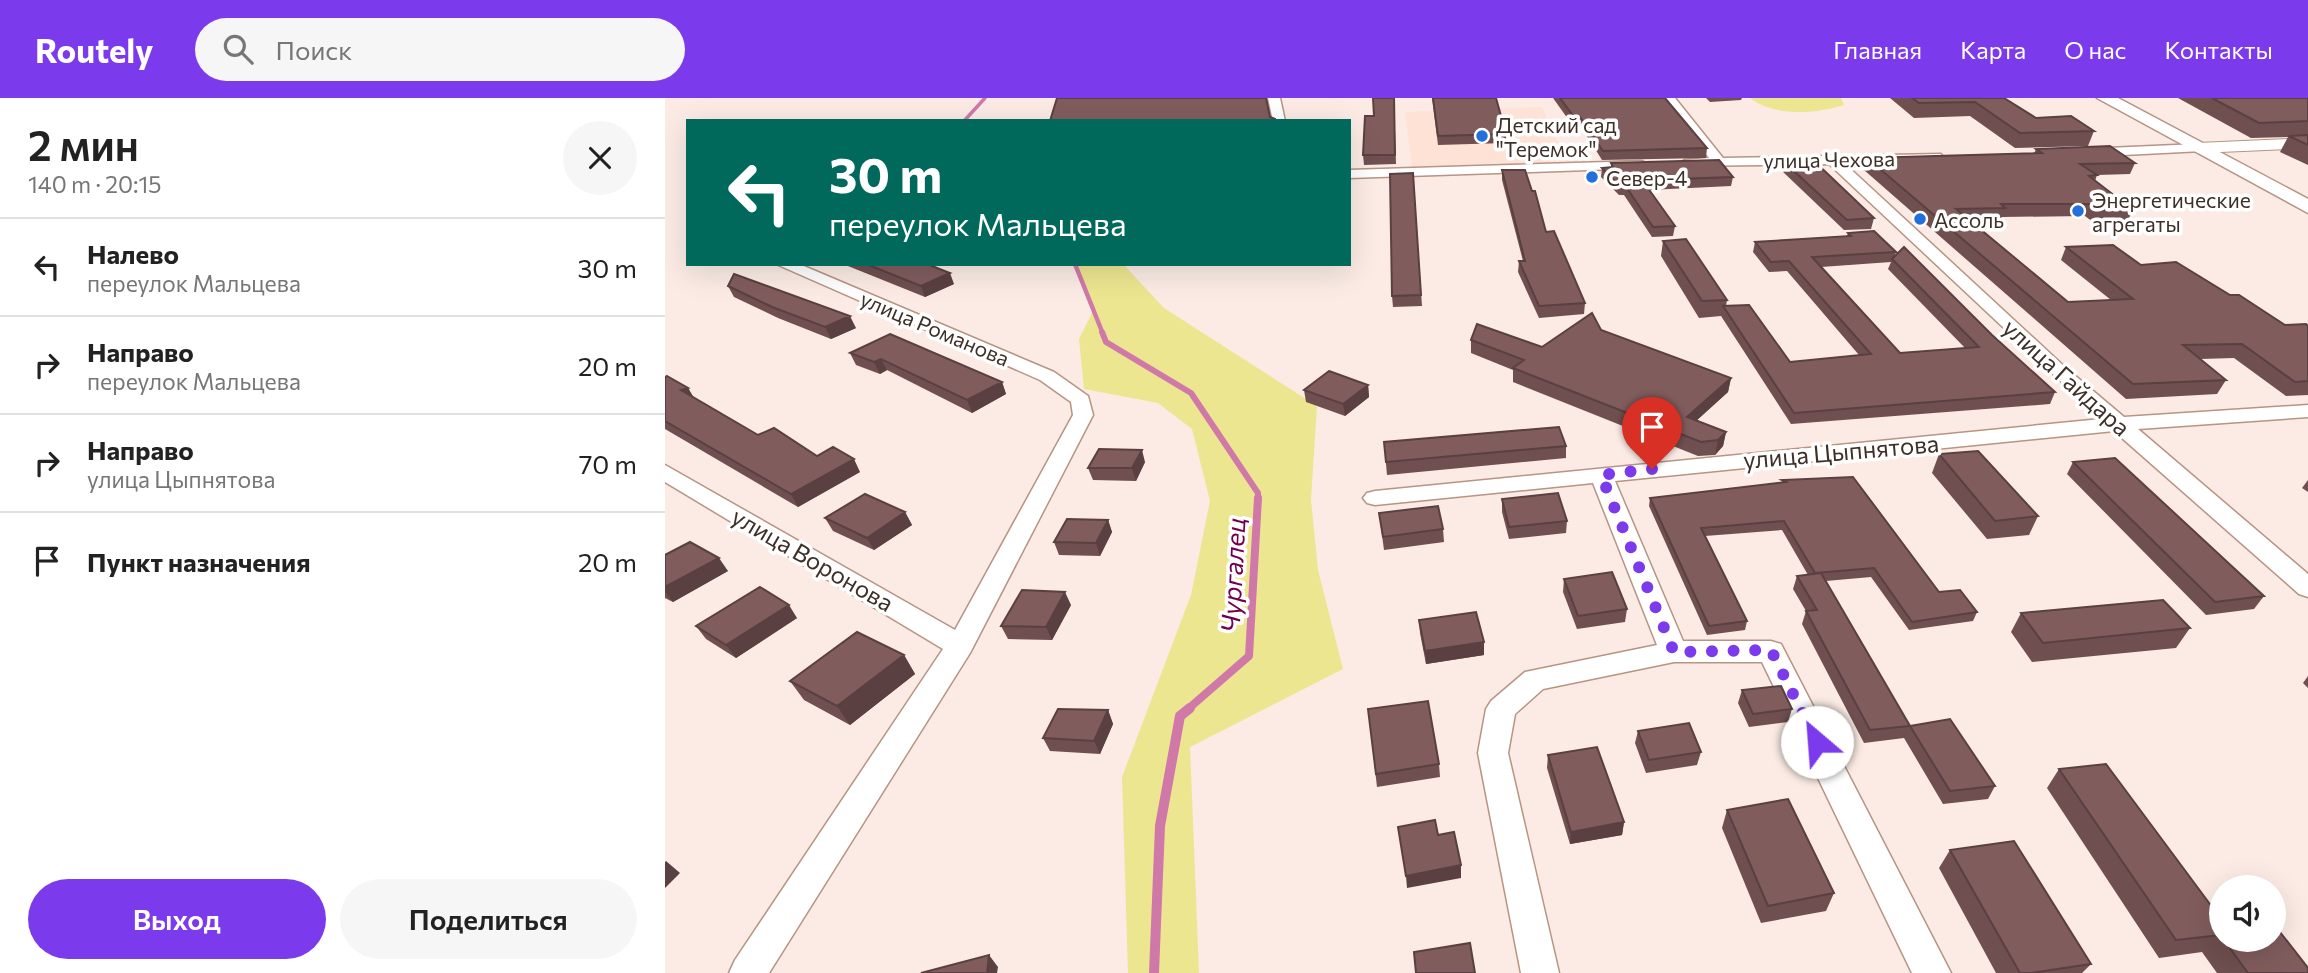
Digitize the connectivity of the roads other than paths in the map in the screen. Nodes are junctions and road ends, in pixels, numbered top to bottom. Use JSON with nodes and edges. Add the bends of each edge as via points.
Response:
{"nodes":[{"id":1,"x":1274,"y":98,"type":"edge"},
{"id":2,"x":1669,"y":98,"type":"edge"},
{"id":3,"x":2105,"y":98,"type":"edge"},
{"id":4,"x":1279,"y":119,"type":"edge"},
{"id":5,"x":2308,"y":143,"type":"edge"},
{"id":6,"x":2198,"y":148,"type":"junction"},
{"id":7,"x":2074,"y":153,"type":"edge"},
{"id":8,"x":1954,"y":156,"type":"edge"},
{"id":9,"x":1832,"y":159,"type":"junction"},
{"id":10,"x":1719,"y":162,"type":"junction"},
{"id":11,"x":1678,"y":163,"type":"edge"},
{"id":12,"x":1651,"y":164,"type":"edge"},
{"id":13,"x":1351,"y":174,"type":"edge"},
{"id":14,"x":2308,"y":207,"type":"edge"},
{"id":15,"x":789,"y":266,"type":"edge"},
{"id":16,"x":2308,"y":411,"type":"edge"},
{"id":17,"x":2119,"y":424,"type":"junction"},
{"id":18,"x":665,"y":472,"type":"edge"},
{"id":19,"x":1601,"y":475,"type":"junction"},
{"id":20,"x":1375,"y":498,"type":"dead end"},
{"id":21,"x":2308,"y":588,"type":"edge"},
{"id":22,"x":960,"y":646,"type":"junction"},
{"id":23,"x":1674,"y":652,"type":"junction"},
{"id":24,"x":748,"y":973,"type":"edge"},
{"id":25,"x":1540,"y":973,"type":"edge"},
{"id":26,"x":1932,"y":973,"type":"edge"}],
"edges":[{"from":1,"to":4,"type":"street"},
{"from":2,"to":10,"type":"street"},
{"from":3,"to":6,"type":"main road"},
{"from":5,"to":6,"type":"street"},
{"from":6,"to":7,"type":"street"},
{"from":6,"to":14,"type":"main road"},
{"from":8,"to":9,"type":"street","name":"улица Чехова"},
{"from":9,"to":10,"type":"street","name":"улица Чехова"},
{"from":9,"to":17,"type":"street","name":"улица Гайдара"},
{"from":10,"to":11,"type":"street","name":"улица Чехова"},
{"from":12,"to":13,"type":"street"},
{"from":15,"to":22,"type":"street","name":"улица Романова","via":[[1007,357],[1047,376],[1081,400],[1083,415]]},
{"from":16,"to":17,"type":"street","name":"улица Цыпнятова"},
{"from":17,"to":19,"type":"street","name":"улица Цыпнятова"},
{"from":17,"to":21,"type":"street","name":"улица Гайдара"},
{"from":18,"to":22,"type":"street","name":"улица Воронова"},
{"from":19,"to":20,"type":"street","name":"улица Цыпнятова"},
{"from":19,"to":23,"type":"street"},
{"from":22,"to":24,"type":"street"},
{"from":23,"to":25,"type":"street","via":[[1535,680],[1501,709],[1493,753]]},
{"from":23,"to":26,"type":"street","via":[[1771,650]]}]}
